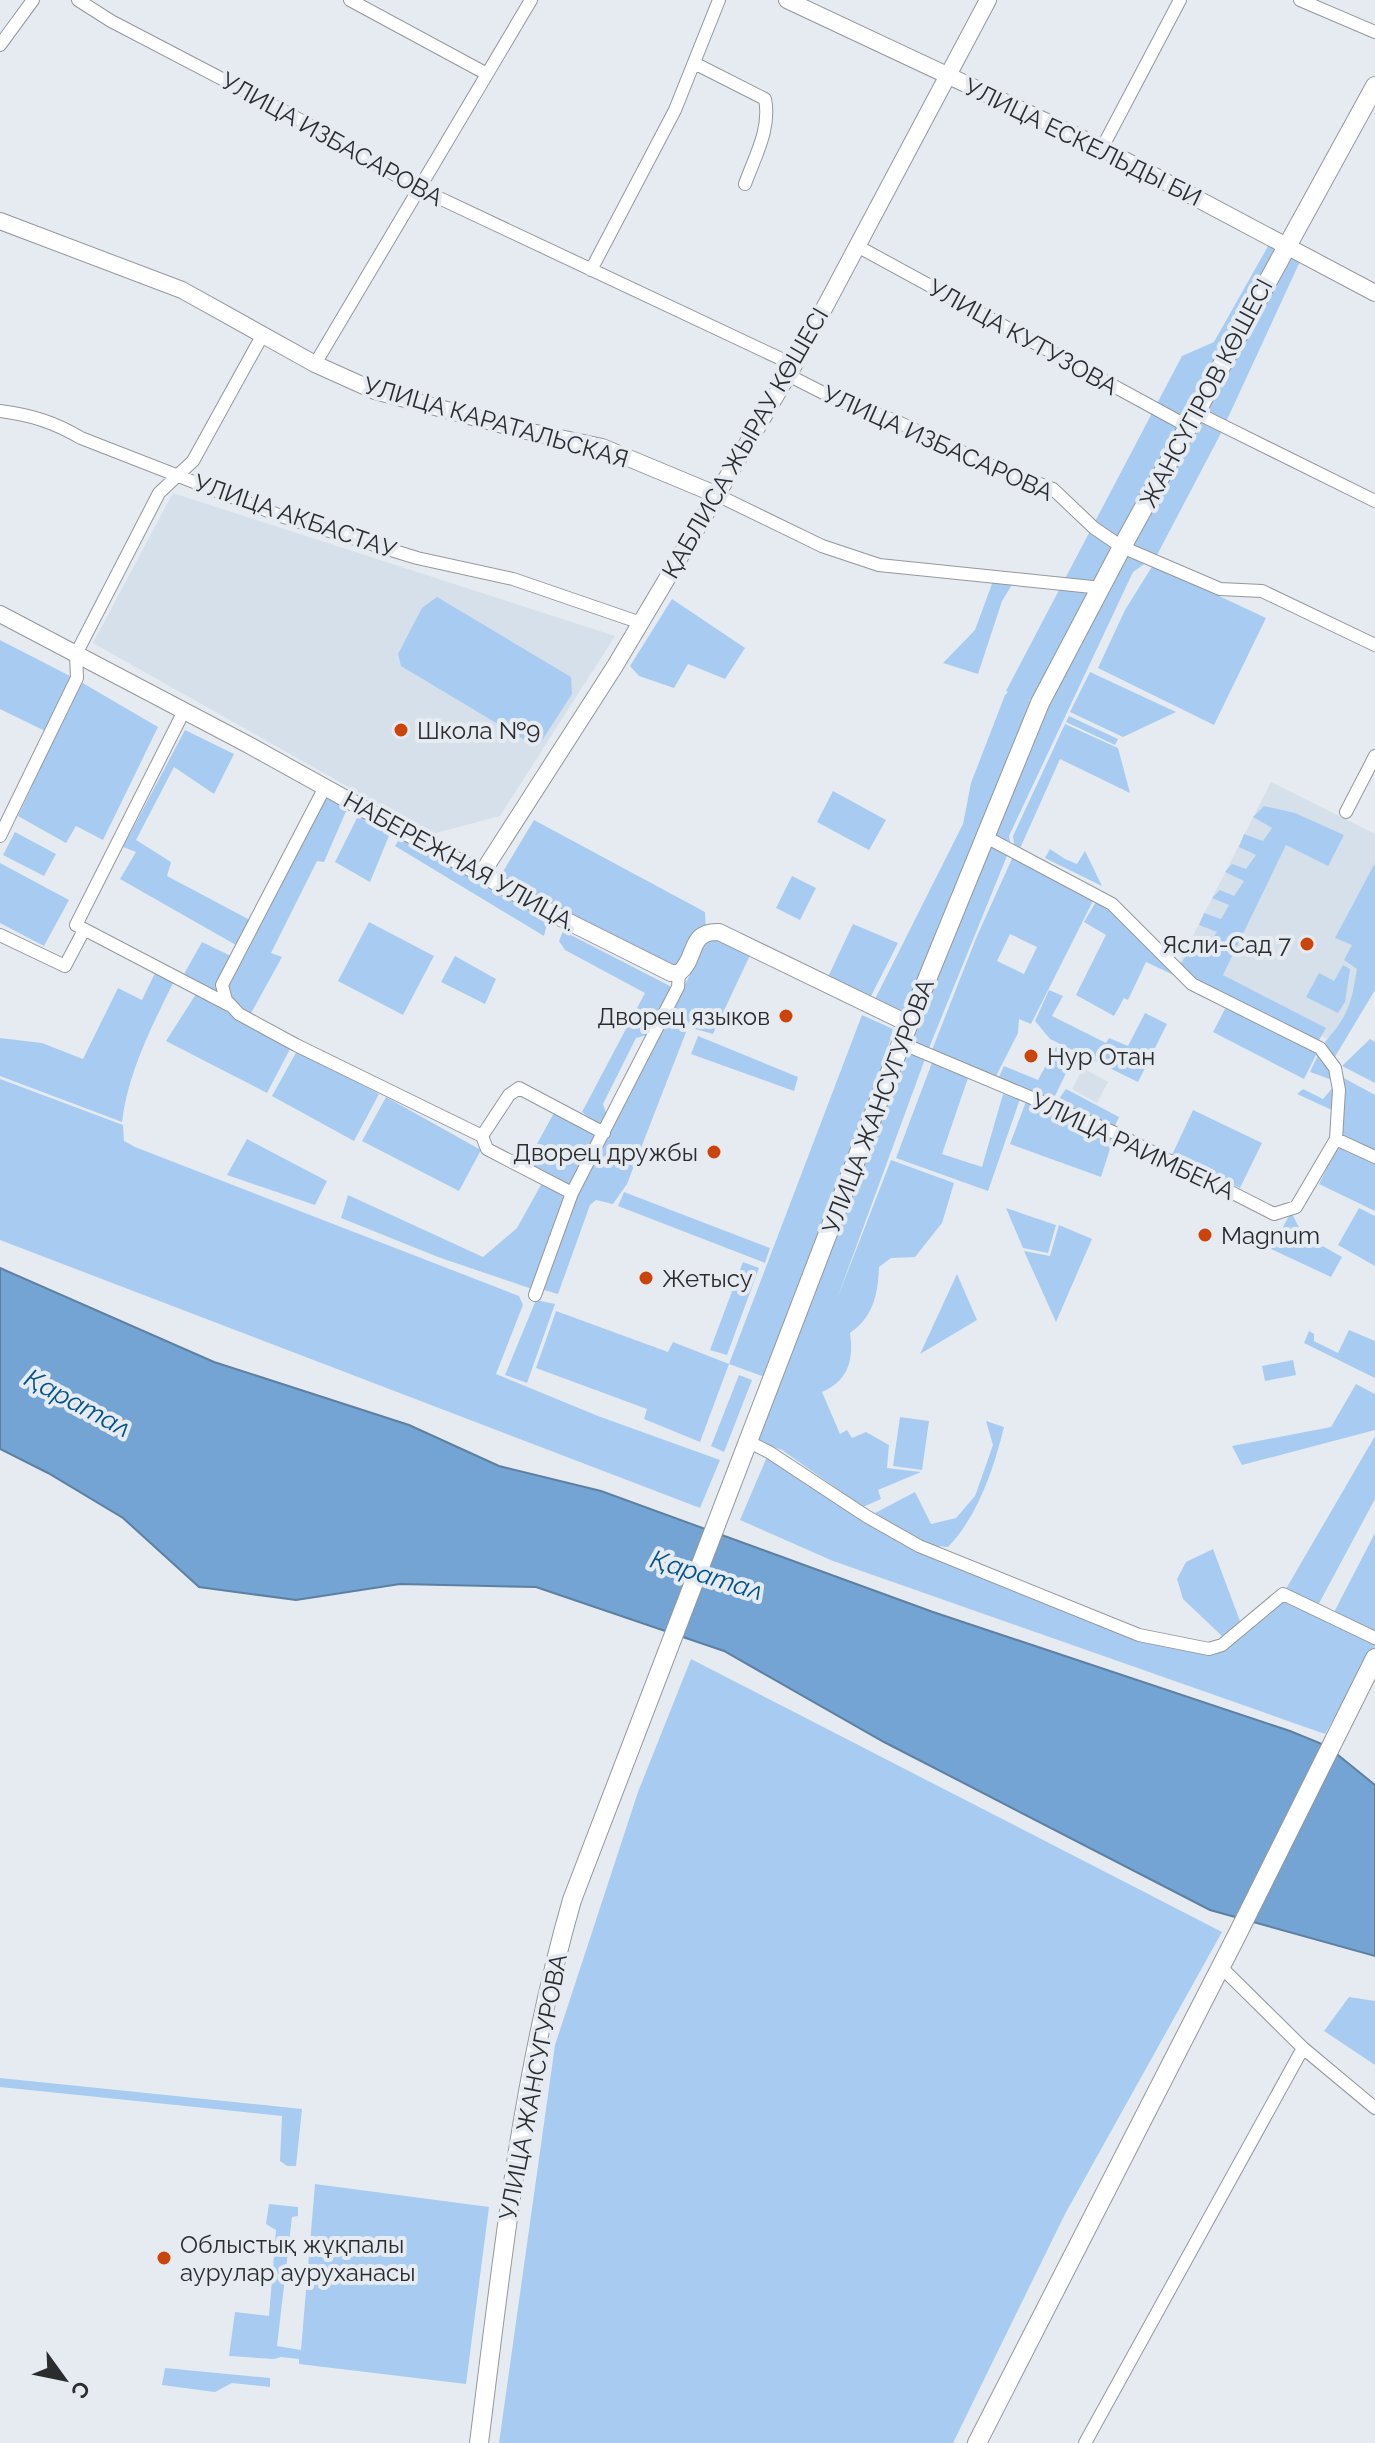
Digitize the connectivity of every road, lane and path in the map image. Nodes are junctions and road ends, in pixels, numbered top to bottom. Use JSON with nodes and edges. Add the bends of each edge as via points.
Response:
{"nodes":[{"id":1,"x":33,"y":0,"type":"edge"},
{"id":2,"x":78,"y":0,"type":"edge"},
{"id":3,"x":350,"y":0,"type":"edge"},
{"id":4,"x":531,"y":0,"type":"edge"},
{"id":5,"x":719,"y":0,"type":"edge"},
{"id":6,"x":787,"y":0,"type":"edge"},
{"id":7,"x":988,"y":0,"type":"edge"},
{"id":8,"x":1180,"y":0,"type":"edge"},
{"id":9,"x":1300,"y":0,"type":"edge"},
{"id":10,"x":1375,"y":32,"type":"edge"},
{"id":11,"x":0,"y":45,"type":"edge"},
{"id":12,"x":694,"y":63,"type":"junction"},
{"id":13,"x":487,"y":74,"type":"junction"},
{"id":14,"x":948,"y":75,"type":"junction"},
{"id":15,"x":1375,"y":86,"type":"edge"},
{"id":16,"x":1102,"y":148,"type":"junction"},
{"id":17,"x":745,"y":184,"type":"dead end"},
{"id":18,"x":418,"y":188,"type":"junction"},
{"id":19,"x":0,"y":221,"type":"edge"},
{"id":20,"x":857,"y":246,"type":"junction"},
{"id":21,"x":1285,"y":246,"type":"junction"},
{"id":22,"x":591,"y":270,"type":"junction"},
{"id":23,"x":1375,"y":293,"type":"edge"},
{"id":24,"x":262,"y":336,"type":"junction"},
{"id":25,"x":315,"y":364,"type":"junction"},
{"id":26,"x":791,"y":370,"type":"junction"},
{"id":27,"x":0,"y":411,"type":"edge"},
{"id":28,"x":1193,"y":420,"type":"junction"},
{"id":29,"x":178,"y":475,"type":"junction"},
{"id":30,"x":715,"y":494,"type":"junction"},
{"id":31,"x":1375,"y":501,"type":"edge"},
{"id":32,"x":1122,"y":547,"type":"junction"},
{"id":33,"x":1102,"y":588,"type":"junction"},
{"id":34,"x":0,"y":614,"type":"edge"},
{"id":35,"x":641,"y":623,"type":"junction"},
{"id":36,"x":1375,"y":645,"type":"edge"},
{"id":37,"x":76,"y":654,"type":"junction"},
{"id":38,"x":1040,"y":703,"type":"joint"},
{"id":39,"x":184,"y":711,"type":"junction"},
{"id":40,"x":1375,"y":756,"type":"edge"},
{"id":41,"x":325,"y":787,"type":"junction"},
{"id":42,"x":1346,"y":812,"type":"dead end"},
{"id":43,"x":0,"y":836,"type":"edge"},
{"id":44,"x":984,"y":836,"type":"junction"},
{"id":45,"x":482,"y":873,"type":"junction"},
{"id":46,"x":84,"y":930,"type":"junction"},
{"id":47,"x":0,"y":935,"type":"edge"},
{"id":48,"x":679,"y":973,"type":"junction"},
{"id":49,"x":232,"y":1007,"type":"junction"},
{"id":50,"x":909,"y":1024,"type":"junction"},
{"id":51,"x":901,"y":1043,"type":"junction"},
{"id":52,"x":604,"y":1133,"type":"junction"},
{"id":53,"x":482,"y":1136,"type":"junction"},
{"id":54,"x":1336,"y":1139,"type":"junction"},
{"id":55,"x":1375,"y":1157,"type":"edge"},
{"id":56,"x":572,"y":1193,"type":"junction"},
{"id":57,"x":535,"y":1295,"type":"dead end"},
{"id":58,"x":749,"y":1442,"type":"junction"},
{"id":59,"x":1375,"y":1638,"type":"edge"},
{"id":60,"x":1375,"y":1658,"type":"edge"},
{"id":61,"x":1221,"y":1967,"type":"junction"},
{"id":62,"x":1303,"y":2048,"type":"junction"},
{"id":63,"x":1375,"y":2108,"type":"edge"},
{"id":64,"x":479,"y":2443,"type":"edge"},
{"id":65,"x":977,"y":2443,"type":"edge"},
{"id":66,"x":1085,"y":2443,"type":"edge"}],
"edges":[{"from":1,"to":11,"type":"street"},
{"from":2,"to":18,"type":"street","name":"УЛИЦА ИЗБАСАРОВА"},
{"from":3,"to":13,"type":"street"},
{"from":4,"to":13,"type":"street"},
{"from":5,"to":12,"type":"street"},
{"from":6,"to":14,"type":"street","name":"УЛИЦА ЕСКЕЛЬДЫ БИ"},
{"from":7,"to":14,"type":"street","name":"ҚАБЛИСА ЖЫРАУ КӨШЕСІ"},
{"from":8,"to":16,"type":"street"},
{"from":9,"to":10,"type":"street"},
{"from":12,"to":17,"type":"street","via":[[765,99],[766,127]]},
{"from":12,"to":22,"type":"street"},
{"from":13,"to":18,"type":"street"},
{"from":14,"to":16,"type":"street","name":"УЛИЦА ЕСКЕЛЬДЫ БИ"},
{"from":14,"to":20,"type":"street","name":"ҚАБЛИСА ЖЫРАУ КӨШЕСІ"},
{"from":15,"to":21,"type":"main road","name":"ЖАНСҮГІРОВ КӨШЕСІ"},
{"from":16,"to":21,"type":"street","name":"УЛИЦА ЕСКЕЛЬДЫ БИ"},
{"from":18,"to":22,"type":"street","name":"УЛИЦА ИЗБАСАРОВА"},
{"from":18,"to":25,"type":"street"},
{"from":19,"to":24,"type":"street","name":"УЛИЦА КАРАТАЛЬСКАЯ","via":[[182,290]]},
{"from":20,"to":26,"type":"street","name":"ҚАБЛИСА ЖЫРАУ КӨШЕСІ"},
{"from":20,"to":28,"type":"street","name":"УЛИЦА КУТУЗОВА"},
{"from":21,"to":23,"type":"street","name":"УЛИЦА ЕСКЕЛЬДЫ БИ"},
{"from":21,"to":28,"type":"main road","name":"ЖАНСҮГІРОВ КӨШЕСІ"},
{"from":22,"to":26,"type":"street","name":"УЛИЦА ИЗБАСАРОВА"},
{"from":24,"to":25,"type":"street","name":"УЛИЦА КАРАТАЛЬСКАЯ"},
{"from":24,"to":29,"type":"street","via":[[193,461]]},
{"from":25,"to":30,"type":"street","name":"УЛИЦА КАРАТАЛЬСКАЯ","via":[[375,391],[602,447]]},
{"from":26,"to":30,"type":"street","name":"ҚАБЛИСА ЖЫРАУ КӨШЕСІ"},
{"from":26,"to":32,"type":"street","name":"УЛИЦА ИЗБАСАРОВА","via":[[841,402],[1053,489]]},
{"from":27,"to":29,"type":"street","name":"УЛИЦА АКБАСТАУ","via":[[56,423]]},
{"from":28,"to":31,"type":"street","name":"УЛИЦА КУТУЗОВА"},
{"from":28,"to":32,"type":"main road","name":"ЖАНСҮГІРОВ КӨШЕСІ"},
{"from":29,"to":35,"type":"street","name":"УЛИЦА АКБАСТАУ","via":[[281,516],[417,558],[513,579]]},
{"from":29,"to":37,"type":"street","via":[[159,493]]},
{"from":30,"to":33,"type":"street","name":"УЛИЦА КАРАТАЛЬСКАЯ","via":[[822,546],[879,565]]},
{"from":30,"to":35,"type":"street","name":"ҚАБЛИСА ЖЫРАУ КӨШЕСІ"},
{"from":32,"to":33,"type":"main road","name":"ЖАНСҮГІРОВ КӨШЕСІ"},
{"from":32,"to":36,"type":"street","via":[[1220,589],[1262,591]]},
{"from":33,"to":38,"type":"main road","name":"ЖАНСҮГІРОВ КӨШЕСІ"},
{"from":34,"to":37,"type":"street","name":"НАБЕРЕЖНАЯ УЛИЦА."},
{"from":35,"to":45,"type":"street","name":"ҚАБЛИСА ЖЫРАУ КӨШЕСІ"},
{"from":37,"to":39,"type":"street","name":"НАБЕРЕЖНАЯ УЛИЦА."},
{"from":37,"to":43,"type":"street","via":[[77,678]]},
{"from":38,"to":44,"type":"main road","name":"УЛИЦА ЖАНСУГУРОВА"},
{"from":39,"to":41,"type":"street","name":"НАБЕРЕЖНАЯ УЛИЦА."},
{"from":39,"to":46,"type":"street","via":[[76,925]]},
{"from":40,"to":42,"type":"street"},
{"from":41,"to":45,"type":"street","name":"НАБЕРЕЖНАЯ УЛИЦА."},
{"from":41,"to":49,"type":"street","via":[[222,985]]},
{"from":44,"to":50,"type":"main road","name":"УЛИЦА ЖАНСУГУРОВА"},
{"from":44,"to":54,"type":"street","via":[[1112,904],[1192,984],[1320,1048],[1335,1068]]},
{"from":45,"to":48,"type":"street","name":"НАБЕРЕЖНАЯ УЛИЦА.","via":[[559,917]]},
{"from":46,"to":47,"type":"street","via":[[65,966]]},
{"from":46,"to":49,"type":"street"},
{"from":48,"to":50,"type":"street","via":[[697,939],[706,931],[719,932]]},
{"from":48,"to":52,"type":"street","via":[[678,987]]},
{"from":49,"to":53,"type":"street","via":[[296,1045]]},
{"from":50,"to":51,"type":"main road","name":"УЛИЦА ЖАНСУГУРОВА"},
{"from":51,"to":54,"type":"street","name":"УЛИЦА РАИМБЕКА","via":[[1115,1133],[1274,1214],[1296,1207]]},
{"from":51,"to":58,"type":"main road","name":"УЛИЦА ЖАНСУГУРОВА"},
{"from":52,"to":53,"type":"street","via":[[519,1088]]},
{"from":52,"to":56,"type":"street"},
{"from":53,"to":56,"type":"street","via":[[487,1149]]},
{"from":54,"to":55,"type":"street"},
{"from":56,"to":57,"type":"street"},
{"from":58,"to":59,"type":"street","via":[[919,1546],[1139,1635],[1209,1649],[1222,1645],[1283,1594]]},
{"from":58,"to":64,"type":"main road","name":"УЛИЦА ЖАНСУГУРОВА","via":[[572,1900],[551,1973],[515,2166]]},
{"from":60,"to":61,"type":"main road"},
{"from":61,"to":62,"type":"street"},
{"from":61,"to":65,"type":"main road"},
{"from":62,"to":63,"type":"street"},
{"from":62,"to":66,"type":"street"}]}
